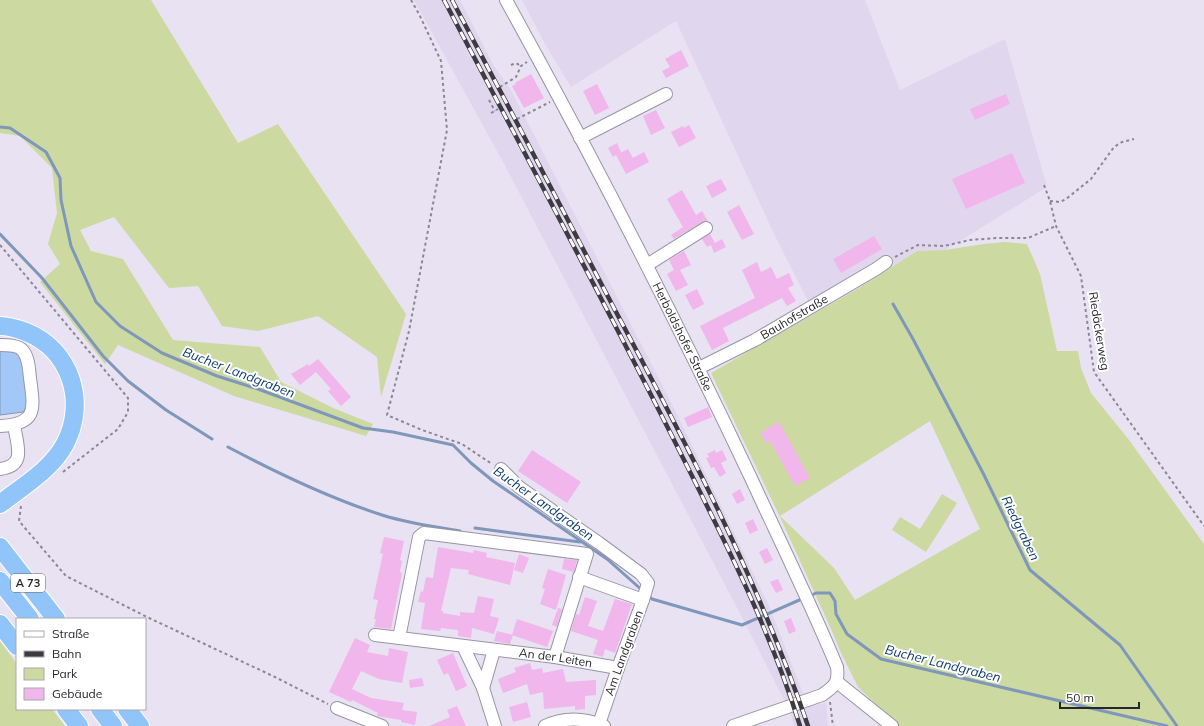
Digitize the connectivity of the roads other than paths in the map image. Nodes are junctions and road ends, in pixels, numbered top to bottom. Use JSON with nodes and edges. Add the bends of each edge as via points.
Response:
{"nodes":[{"id":1,"x":506,"y":0,"type":"edge"},
{"id":2,"x":666,"y":94,"type":"dead end"},
{"id":3,"x":580,"y":138,"type":"junction"},
{"id":4,"x":706,"y":228,"type":"dead end"},
{"id":5,"x":886,"y":262,"type":"road end"},
{"id":6,"x":647,"y":265,"type":"junction"},
{"id":7,"x":0,"y":326,"type":"edge"},
{"id":8,"x":0,"y":345,"type":"edge"},
{"id":9,"x":699,"y":368,"type":"junction"},
{"id":10,"x":14,"y":425,"type":"junction"},
{"id":11,"x":0,"y":426,"type":"edge"},
{"id":12,"x":0,"y":469,"type":"edge"},
{"id":13,"x":501,"y":469,"type":"road end"},
{"id":14,"x":0,"y":504,"type":"edge"},
{"id":15,"x":0,"y":547,"type":"edge"},
{"id":16,"x":580,"y":577,"type":"junction"},
{"id":17,"x":0,"y":581,"type":"edge"},
{"id":18,"x":643,"y":600,"type":"junction"},
{"id":19,"x":29,"y":618,"type":"edge"},
{"id":20,"x":55,"y":618,"type":"edge"},
{"id":21,"x":0,"y":624,"type":"edge"},
{"id":22,"x":375,"y":635,"type":"dead end"},
{"id":23,"x":399,"y":638,"type":"junction"},
{"id":24,"x":16,"y":645,"type":"edge"},
{"id":25,"x":462,"y":646,"type":"junction"},
{"id":26,"x":494,"y":650,"type":"junction"},
{"id":27,"x":555,"y":657,"type":"junction"},
{"id":28,"x":618,"y":668,"type":"junction"},
{"id":29,"x":837,"y":682,"type":"junction"},
{"id":30,"x":483,"y":688,"type":"junction"},
{"id":31,"x":337,"y":708,"type":"road end"},
{"id":32,"x":67,"y":710,"type":"edge"},
{"id":33,"x":101,"y":710,"type":"edge"},
{"id":34,"x":128,"y":710,"type":"edge"},
{"id":35,"x":581,"y":723,"type":"edge"},
{"id":36,"x":602,"y":725,"type":"edge"},
{"id":37,"x":80,"y":726,"type":"edge"},
{"id":38,"x":113,"y":726,"type":"edge"},
{"id":39,"x":140,"y":726,"type":"edge"},
{"id":40,"x":382,"y":726,"type":"edge"},
{"id":41,"x":495,"y":726,"type":"edge"},
{"id":42,"x":545,"y":726,"type":"edge"},
{"id":43,"x":733,"y":726,"type":"edge"},
{"id":44,"x":892,"y":726,"type":"edge"}],
"edges":[{"from":1,"to":3,"type":"street","name":"Herboldshofer Straße"},
{"from":2,"to":3,"type":"street"},
{"from":3,"to":6,"type":"street","name":"Herboldshofer Straße"},
{"from":4,"to":6,"type":"street"},
{"from":5,"to":9,"type":"street","name":"Bauhofstraße","via":[[755,340]]},
{"from":6,"to":9,"type":"street","name":"Herboldshofer Straße"},
{"from":7,"to":14,"type":"highway","via":[[13,327],[47,343],[67,369],[75,403],[73,426],[51,463]]},
{"from":8,"to":10,"type":"street","via":[[23,350],[27,358],[33,404],[30,414],[23,422]]},
{"from":9,"to":29,"type":"street","name":"Herboldshofer Straße","via":[[804,591],[837,667]]},
{"from":10,"to":11,"type":"street"},
{"from":10,"to":12,"type":"street","via":[[19,458],[9,468]]},
{"from":13,"to":18,"type":"street","via":[[519,486],[641,574],[648,583]]},
{"from":15,"to":20,"type":"highway","number":"A 73"},
{"from":16,"to":18,"type":"street","name":"Am Landgraben"},
{"from":16,"to":23,"type":"street","via":[[587,554],[424,533],[419,537]]},
{"from":16,"to":27,"type":"street"},
{"from":17,"to":19,"type":"highway","number":"A 73"},
{"from":18,"to":28,"type":"street","name":"Am Landgraben"},
{"from":21,"to":24,"type":"highway"},
{"from":22,"to":23,"type":"street","name":"An der Leiten"},
{"from":23,"to":25,"type":"street","name":"An der Leiten"},
{"from":25,"to":26,"type":"street","name":"An der Leiten"},
{"from":25,"to":30,"type":"street"},
{"from":26,"to":27,"type":"street","name":"An der Leiten"},
{"from":26,"to":30,"type":"street"},
{"from":27,"to":28,"type":"street","name":"An der Leiten"},
{"from":28,"to":36,"type":"street","name":"Am Landgraben"},
{"from":29,"to":43,"type":"street","via":[[822,696]]},
{"from":29,"to":44,"type":"street"},
{"from":30,"to":41,"type":"street"},
{"from":31,"to":40,"type":"street"},
{"from":32,"to":37,"type":"highway"},
{"from":33,"to":38,"type":"highway"},
{"from":34,"to":39,"type":"highway"},
{"from":35,"to":36,"type":"street"},
{"from":35,"to":42,"type":"street","via":[[569,719]]}]}
